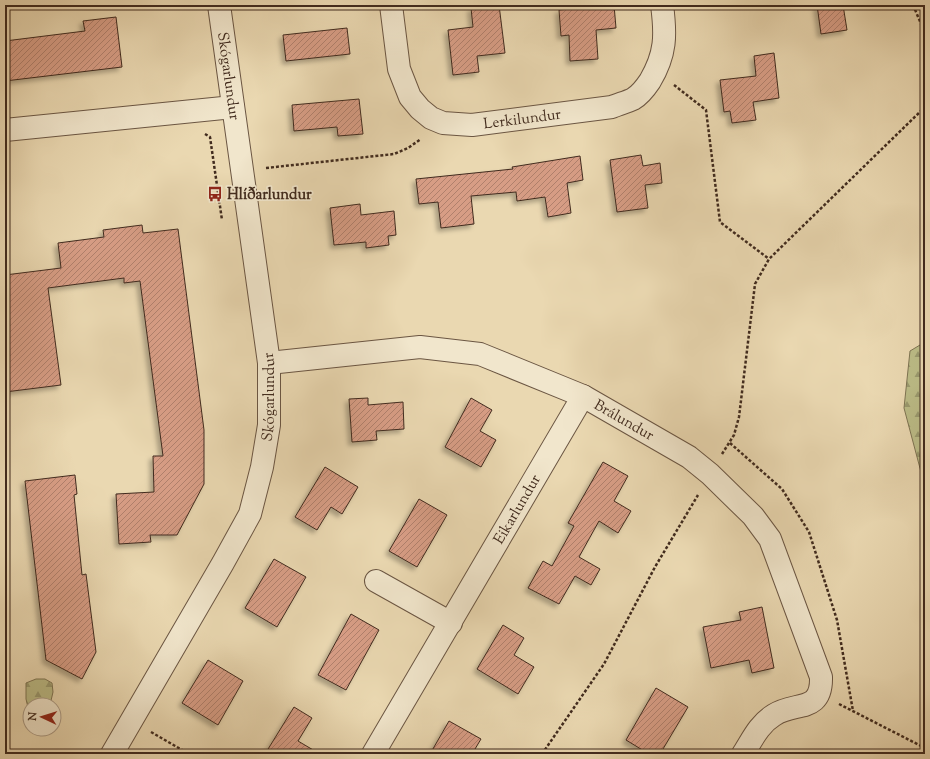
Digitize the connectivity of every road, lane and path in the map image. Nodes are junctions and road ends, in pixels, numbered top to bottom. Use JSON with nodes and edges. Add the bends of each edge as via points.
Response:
{"nodes":[{"id":1,"x":219,"y":5,"type":"edge"},
{"id":2,"x":391,"y":5,"type":"edge"},
{"id":3,"x":662,"y":5,"type":"edge"},
{"id":4,"x":913,"y":5,"type":"edge"},
{"id":5,"x":925,"y":33,"type":"edge"},
{"id":6,"x":656,"y":70,"type":"junction"},
{"id":7,"x":233,"y":107,"type":"junction"},
{"id":8,"x":925,"y":107,"type":"edge"},
{"id":9,"x":194,"y":111,"type":"junction"},
{"id":10,"x":443,"y":123,"type":"junction"},
{"id":11,"x":5,"y":130,"type":"edge"},
{"id":12,"x":266,"y":168,"type":"dead end"},
{"id":13,"x":222,"y":220,"type":"dead end"},
{"id":14,"x":769,"y":259,"type":"junction"},
{"id":15,"x":269,"y":363,"type":"junction"},
{"id":16,"x":583,"y":396,"type":"junction"},
{"id":17,"x":730,"y":442,"type":"junction"},
{"id":18,"x":710,"y":474,"type":"junction"},
{"id":19,"x":376,"y":580,"type":"dead end"},
{"id":20,"x":451,"y":623,"type":"junction"},
{"id":21,"x":813,"y":699,"type":"junction"},
{"id":22,"x":853,"y":711,"type":"junction"},
{"id":23,"x":145,"y":729,"type":"dead end"},
{"id":24,"x":925,"y":748,"type":"edge"},
{"id":25,"x":112,"y":754,"type":"edge"},
{"id":26,"x":189,"y":754,"type":"edge"},
{"id":27,"x":373,"y":754,"type":"edge"},
{"id":28,"x":542,"y":754,"type":"edge"},
{"id":29,"x":743,"y":754,"type":"edge"}],
"edges":[{"from":1,"to":7,"type":"street","name":"Skógarlundur"},
{"from":2,"to":10,"type":"street","name":"Lerkilundur","via":[[399,69],[410,97],[431,118]]},
{"from":3,"to":6,"type":"street","name":"Lerkilundur","via":[[663,50]]},
{"from":4,"to":5,"type":"path"},
{"from":6,"to":10,"type":"street","name":"Lerkilundur","via":[[647,86],[634,98],[612,106],[472,125]]},
{"from":6,"to":14,"type":"path","via":[[706,110],[720,222]]},
{"from":7,"to":9,"type":"street"},
{"from":7,"to":15,"type":"street","name":"Skógarlundur"},
{"from":8,"to":14,"type":"path"},
{"from":9,"to":11,"type":"street"},
{"from":9,"to":13,"type":"path","via":[[197,129],[210,137]]},
{"from":10,"to":12,"type":"path","via":[[408,148],[394,154]]},
{"from":14,"to":17,"type":"path","via":[[756,284],[739,418]]},
{"from":15,"to":16,"type":"street","name":"Brálundur","via":[[420,347],[480,354]]},
{"from":15,"to":25,"type":"street","name":"Skógarlundur","via":[[269,425],[250,514]]},
{"from":16,"to":18,"type":"street","name":"Brálundur","via":[[689,457]]},
{"from":16,"to":20,"type":"street","name":"Eikarlundur"},
{"from":17,"to":18,"type":"path"},
{"from":17,"to":22,"type":"path","via":[[782,489],[809,532],[837,620]]},
{"from":18,"to":21,"type":"street","name":"Brálundur","via":[[752,516],[770,539],[821,677]]},
{"from":18,"to":28,"type":"path","via":[[655,568],[604,664]]},
{"from":19,"to":20,"type":"street"},
{"from":20,"to":27,"type":"street","name":"Eikarlundur"},
{"from":21,"to":22,"type":"path"},
{"from":21,"to":29,"type":"street","via":[[773,715],[758,729]]},
{"from":22,"to":24,"type":"path"},
{"from":23,"to":26,"type":"path"}]}
